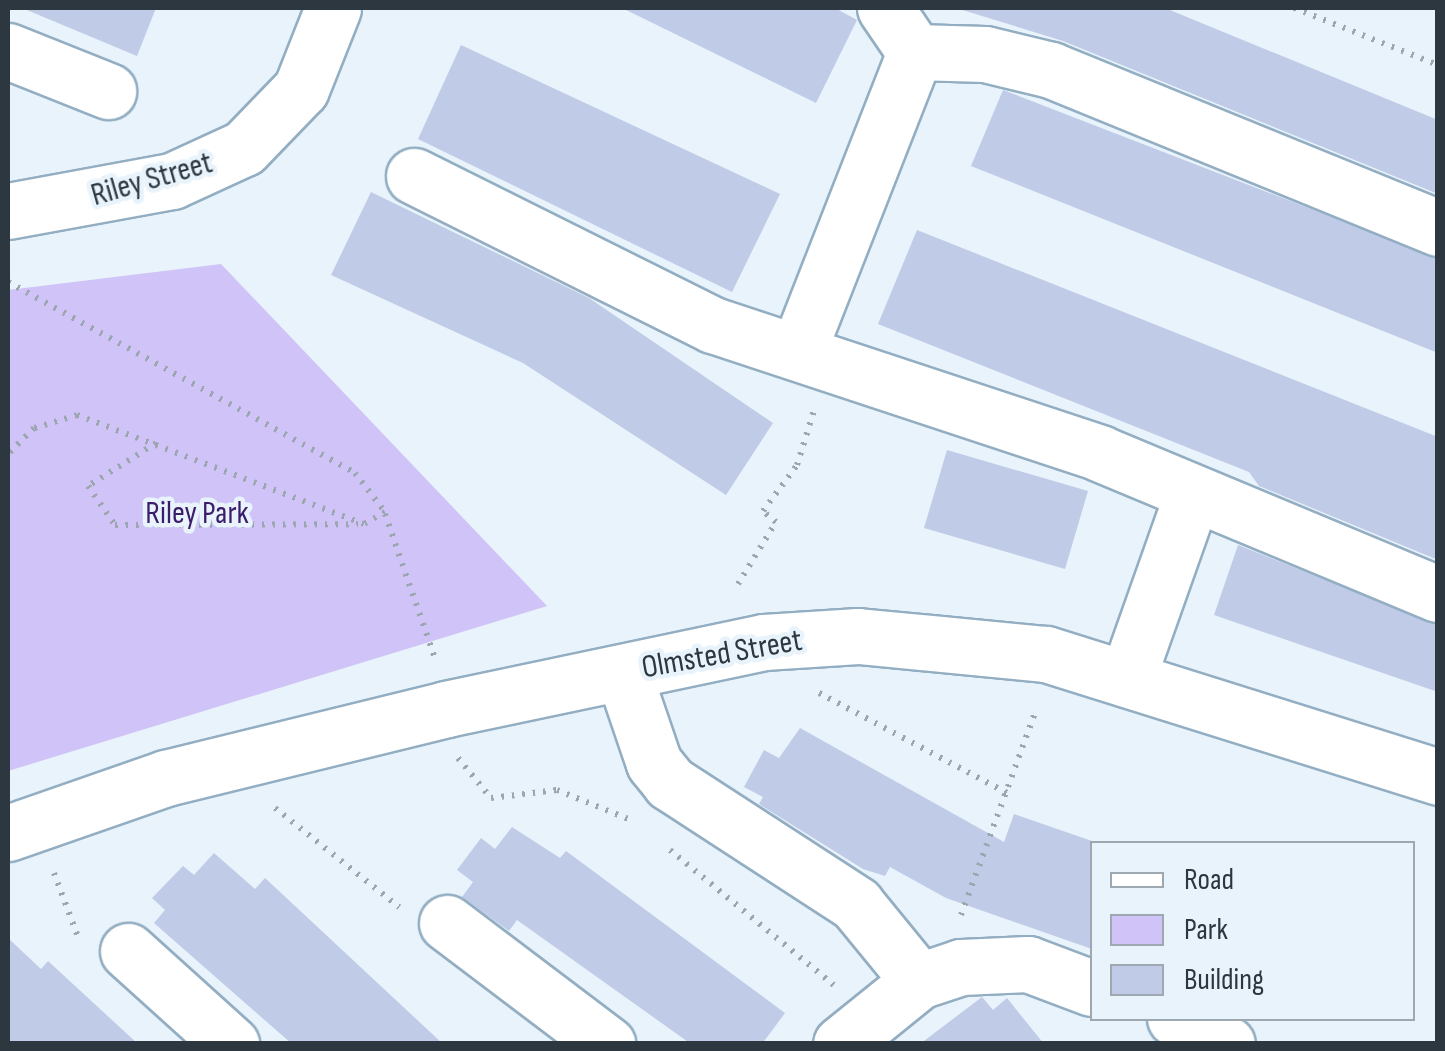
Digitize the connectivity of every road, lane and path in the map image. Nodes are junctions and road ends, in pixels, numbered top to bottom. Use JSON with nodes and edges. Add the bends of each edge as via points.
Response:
{"nodes":[{"id":1,"x":333,"y":8,"type":"edge"},
{"id":2,"x":885,"y":8,"type":"edge"},
{"id":3,"x":1294,"y":8,"type":"edge"},
{"id":4,"x":8,"y":51,"type":"edge"},
{"id":5,"x":914,"y":52,"type":"junction"},
{"id":6,"x":1438,"y":64,"type":"edge"},
{"id":7,"x":108,"y":90,"type":"dead end"},
{"id":8,"x":414,"y":176,"type":"dead end"},
{"id":9,"x":8,"y":212,"type":"edge"},
{"id":10,"x":1438,"y":228,"type":"edge"},
{"id":11,"x":8,"y":282,"type":"edge"},
{"id":12,"x":814,"y":356,"type":"junction"},
{"id":13,"x":156,"y":443,"type":"junction"},
{"id":14,"x":8,"y":454,"type":"edge"},
{"id":15,"x":1191,"y":498,"type":"junction"},
{"id":16,"x":384,"y":512,"type":"junction"},
{"id":17,"x":364,"y":524,"type":"junction"},
{"id":18,"x":738,"y":584,"type":"dead end"},
{"id":19,"x":1438,"y":594,"type":"edge"},
{"id":20,"x":437,"y":668,"type":"dead end"},
{"id":21,"x":623,"y":672,"type":"junction"},
{"id":22,"x":1127,"y":678,"type":"junction"},
{"id":23,"x":813,"y":690,"type":"dead end"},
{"id":24,"x":1036,"y":710,"type":"dead end"},
{"id":25,"x":455,"y":749,"type":"dead end"},
{"id":26,"x":1438,"y":777,"type":"edge"},
{"id":27,"x":1007,"y":793,"type":"junction"},
{"id":28,"x":275,"y":808,"type":"dead end"},
{"id":29,"x":645,"y":831,"type":"dead end"},
{"id":30,"x":8,"y":833,"type":"edge"},
{"id":31,"x":660,"y":843,"type":"dead end"},
{"id":32,"x":967,"y":894,"type":"dead end"},
{"id":33,"x":447,"y":923,"type":"joint"},
{"id":34,"x":128,"y":951,"type":"dead end"},
{"id":35,"x":919,"y":981,"type":"junction"},
{"id":36,"x":1090,"y":987,"type":"edge"},
{"id":37,"x":1182,"y":1021,"type":"edge"},
{"id":38,"x":844,"y":1022,"type":"edge"},
{"id":39,"x":230,"y":1044,"type":"edge"},
{"id":40,"x":607,"y":1044,"type":"edge"},
{"id":41,"x":1226,"y":1044,"type":"edge"}],
"edges":[{"from":1,"to":9,"type":"street","name":"Riley Street","via":[[301,89],[244,148],[172,181]]},
{"from":2,"to":5,"type":"street"},
{"from":3,"to":6,"type":"path"},
{"from":4,"to":7,"type":"street"},
{"from":5,"to":10,"type":"street","via":[[985,54],[1050,70]]},
{"from":5,"to":12,"type":"street"},
{"from":8,"to":12,"type":"street","via":[[713,324]]},
{"from":11,"to":16,"type":"path","via":[[355,474]]},
{"from":12,"to":15,"type":"street","via":[[1099,453]]},
{"from":12,"to":18,"type":"path","via":[[797,465],[763,511],[776,522]]},
{"from":13,"to":14,"type":"path","via":[[76,415],[34,428]]},
{"from":13,"to":17,"type":"path"},
{"from":13,"to":17,"type":"path","via":[[88,486],[115,525]]},
{"from":15,"to":19,"type":"street"},
{"from":15,"to":22,"type":"street"},
{"from":16,"to":17,"type":"path"},
{"from":16,"to":20,"type":"path"},
{"from":21,"to":22,"type":"street","name":"Olmsted Street","via":[[764,642],[858,636],[1046,654]]},
{"from":21,"to":30,"type":"street","name":"Olmsted Street","via":[[166,778]]},
{"from":21,"to":35,"type":"street","via":[[654,764],[670,782],[856,904]]},
{"from":22,"to":26,"type":"street","name":"Olmsted Street"},
{"from":23,"to":27,"type":"path"},
{"from":24,"to":27,"type":"path"},
{"from":25,"to":29,"type":"path","via":[[470,781],[492,798],[557,790],[602,802]]},
{"from":27,"to":32,"type":"path"},
{"from":28,"to":33,"type":"path","via":[[426,928]]},
{"from":31,"to":38,"type":"path","via":[[796,948]]},
{"from":33,"to":40,"type":"street"},
{"from":34,"to":39,"type":"street"},
{"from":35,"to":36,"type":"street","via":[[998,962]]},
{"from":35,"to":38,"type":"street"},
{"from":37,"to":41,"type":"street"}]}
